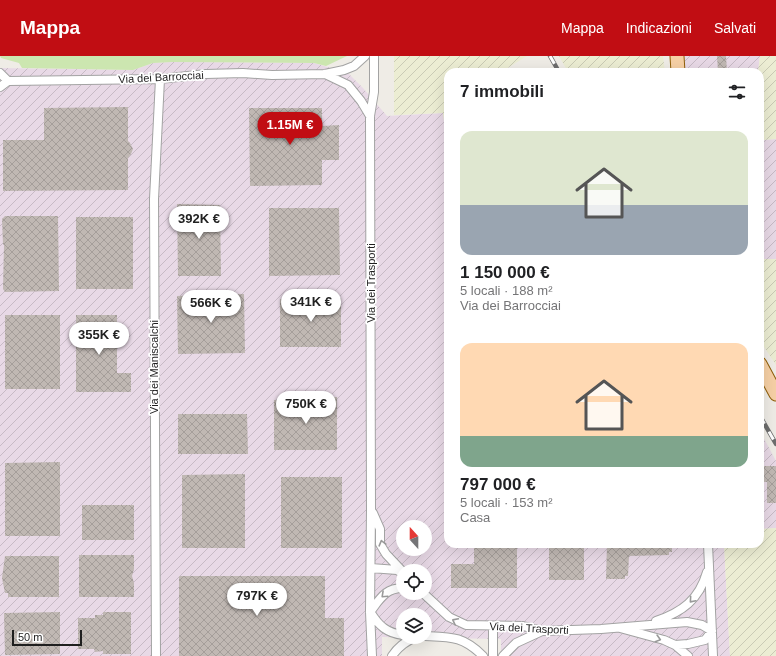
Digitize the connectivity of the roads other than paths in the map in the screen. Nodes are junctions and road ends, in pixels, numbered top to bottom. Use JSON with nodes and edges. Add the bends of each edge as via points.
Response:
{"nodes":[{"id":1,"x":365,"y":56,"type":"edge"},
{"id":2,"x":374,"y":56,"type":"edge"},
{"id":3,"x":678,"y":56,"type":"edge"},
{"id":4,"x":678,"y":68,"type":"edge"},
{"id":5,"x":0,"y":74,"type":"edge"},
{"id":6,"x":325,"y":74,"type":"junction"},
{"id":7,"x":160,"y":78,"type":"junction"},
{"id":8,"x":8,"y":81,"type":"junction"},
{"id":9,"x":0,"y":87,"type":"edge"},
{"id":10,"x":370,"y":116,"type":"junction"},
{"id":11,"x":764,"y":369,"type":"edge"},
{"id":12,"x":764,"y":371,"type":"edge"},
{"id":13,"x":776,"y":387,"type":"edge"},
{"id":14,"x":776,"y":394,"type":"edge"},
{"id":15,"x":372,"y":509,"type":"junction"},
{"id":16,"x":708,"y":548,"type":"edge"},
{"id":17,"x":396,"y":565,"type":"edge"},
{"id":18,"x":709,"y":566,"type":"junction"},
{"id":19,"x":371,"y":568,"type":"junction"},
{"id":20,"x":396,"y":570,"type":"edge"},
{"id":21,"x":396,"y":589,"type":"edge"},
{"id":22,"x":431,"y":600,"type":"edge"},
{"id":23,"x":370,"y":612,"type":"junction"},
{"id":24,"x":493,"y":626,"type":"junction"},
{"id":25,"x":644,"y":626,"type":"junction"},
{"id":26,"x":620,"y":628,"type":"junction"},
{"id":27,"x":542,"y":631,"type":"junction"},
{"id":28,"x":712,"y":632,"type":"junction"},
{"id":29,"x":396,"y":635,"type":"edge"},
{"id":30,"x":432,"y":636,"type":"edge"},
{"id":31,"x":403,"y":644,"type":"edge"},
{"id":32,"x":675,"y":645,"type":"junction"},
{"id":33,"x":156,"y":656,"type":"edge"},
{"id":34,"x":372,"y":656,"type":"edge"},
{"id":35,"x":392,"y":656,"type":"edge"},
{"id":36,"x":483,"y":656,"type":"edge"},
{"id":37,"x":493,"y":656,"type":"edge"},
{"id":38,"x":503,"y":656,"type":"edge"},
{"id":39,"x":688,"y":656,"type":"edge"},
{"id":40,"x":714,"y":656,"type":"edge"}],
"edges":[{"from":1,"to":6,"type":"street","name":"Via dei Barrocciai","via":[[354,66]]},
{"from":2,"to":10,"type":"street","name":"Via dei Trasporti","via":[[374,92]]},
{"from":3,"to":4,"type":"main road"},
{"from":5,"to":8,"type":"street"},
{"from":6,"to":7,"type":"street","name":"Via dei Barrocciai","via":[[243,73]]},
{"from":6,"to":10,"type":"street","name":"Via dei Barrocciai","via":[[348,85]]},
{"from":7,"to":8,"type":"street","name":"Via dei Barrocciai"},
{"from":7,"to":33,"type":"street","name":"Via dei Maniscalchi","via":[[154,199]]},
{"from":8,"to":9,"type":"street"},
{"from":10,"to":15,"type":"street","name":"Via dei Trasporti"},
{"from":11,"to":13,"type":"main road"},
{"from":12,"to":14,"type":"main road"},
{"from":17,"to":15,"type":"street","name":"Via dei Trasporti","one_way":true,"via":[[380,544],[380,529]]},
{"from":15,"to":19,"type":"street","name":"Via dei Trasporti"},
{"from":16,"to":18,"type":"street"},
{"from":18,"to":25,"type":"street","name":"Via dei Trasporti","one_way":true,"via":[[704,582],[685,607]]},
{"from":18,"to":28,"type":"street"},
{"from":19,"to":20,"type":"street","name":"Via dei Trasporti"},
{"from":19,"to":23,"type":"street","name":"Via dei Trasporti"},
{"from":21,"to":23,"type":"street","one_way":true,"via":[[384,594]]},
{"from":24,"to":22,"type":"street","name":"Via dei Trasporti","one_way":true,"via":[[457,622]]},
{"from":23,"to":29,"type":"street","via":[[383,629]]},
{"from":23,"to":34,"type":"street"},
{"from":24,"to":27,"type":"street","name":"Via dei Trasporti","via":[[523,626]]},
{"from":24,"to":37,"type":"street"},
{"from":25,"to":26,"type":"street","name":"Via dei Trasporti"},
{"from":25,"to":28,"type":"street","name":"Via dei Trasporti","via":[[687,622],[702,625]]},
{"from":26,"to":27,"type":"street","name":"Via dei Trasporti"},
{"from":26,"to":32,"type":"street","name":"Via dei Trasporti","one_way":true},
{"from":27,"to":38,"type":"street","via":[[516,643]]},
{"from":28,"to":32,"type":"street","name":"Via dei Trasporti","via":[[705,640]]},
{"from":28,"to":40,"type":"street"},
{"from":30,"to":36,"type":"street","via":[[463,640]]},
{"from":31,"to":35,"type":"street"},
{"from":32,"to":39,"type":"street","name":"Via dei Trasporti"}]}
